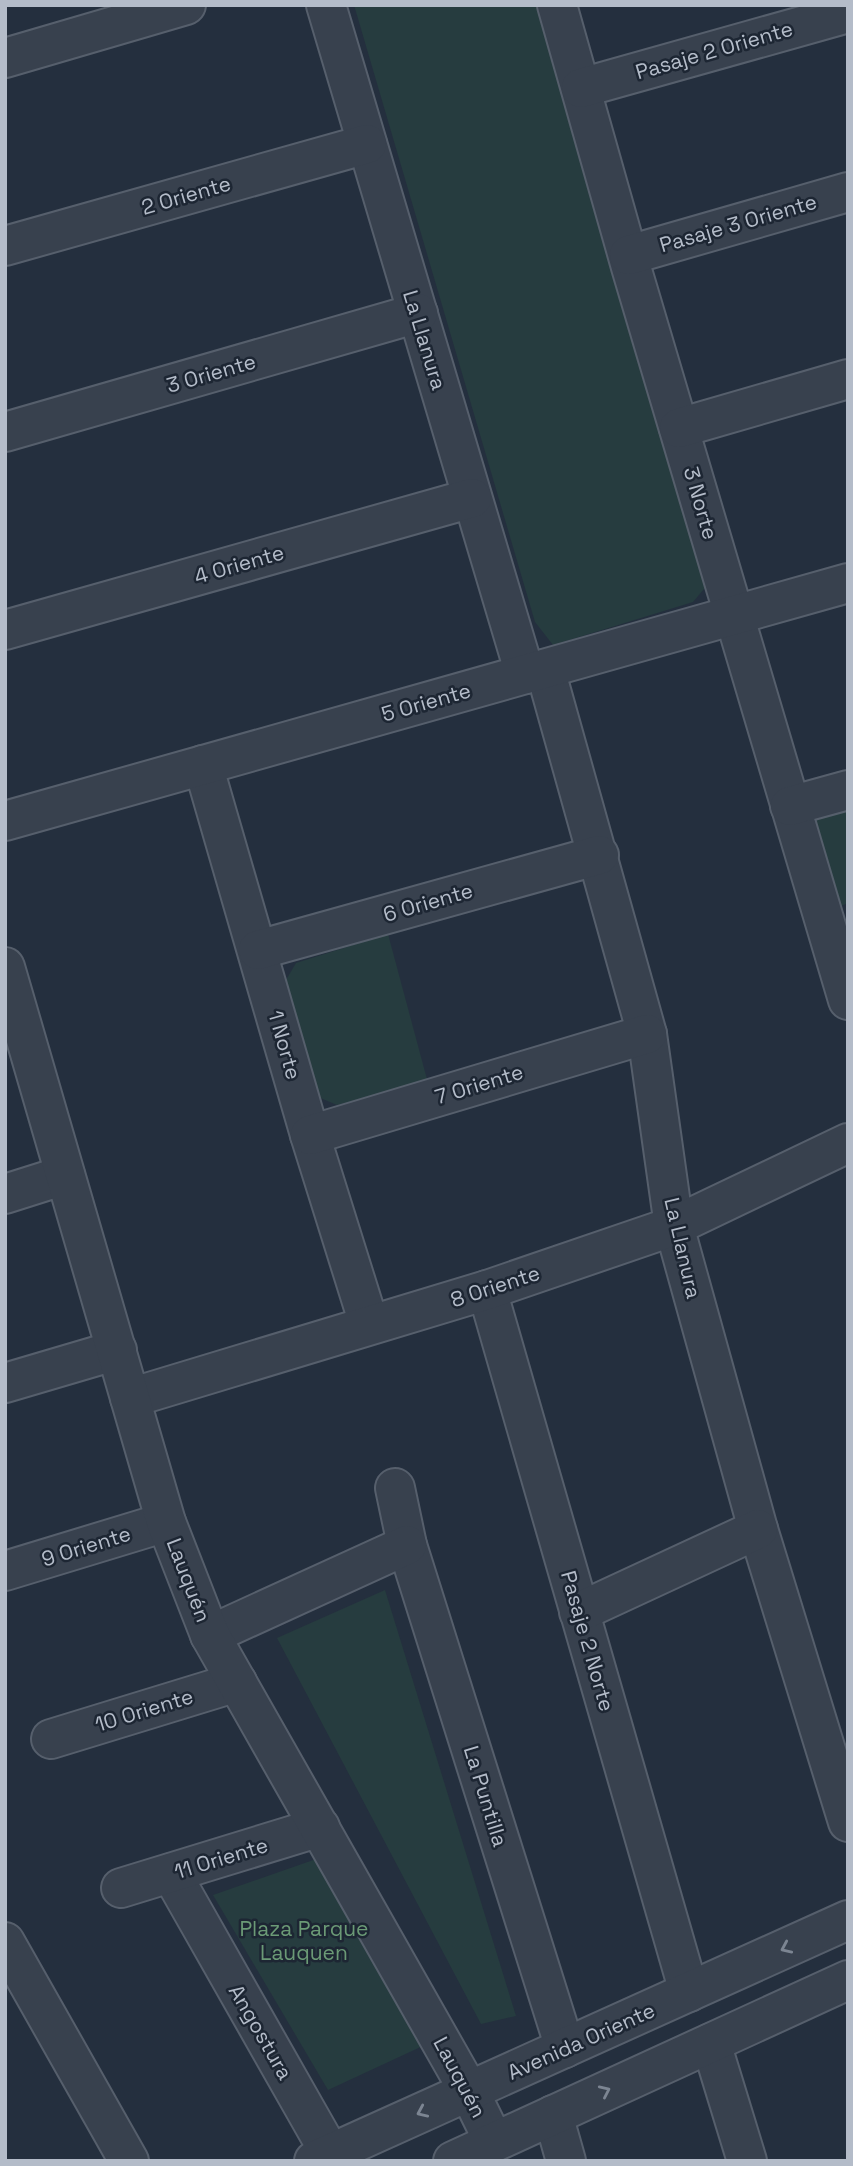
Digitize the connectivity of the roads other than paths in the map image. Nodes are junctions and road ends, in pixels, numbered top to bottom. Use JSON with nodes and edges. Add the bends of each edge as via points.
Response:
{"nodes":[{"id":1,"x":186,"y":5,"type":"edge"},
{"id":2,"x":326,"y":5,"type":"edge"},
{"id":3,"x":556,"y":5,"type":"edge"},
{"id":4,"x":848,"y":13,"type":"edge"},
{"id":5,"x":5,"y":58,"type":"edge"},
{"id":6,"x":581,"y":88,"type":"junction"},
{"id":7,"x":367,"y":144,"type":"junction"},
{"id":8,"x":848,"y":192,"type":"edge"},
{"id":9,"x":5,"y":246,"type":"edge"},
{"id":10,"x":629,"y":255,"type":"junction"},
{"id":11,"x":418,"y":313,"type":"junction"},
{"id":12,"x":848,"y":379,"type":"edge"},
{"id":13,"x":679,"y":428,"type":"junction"},
{"id":14,"x":5,"y":432,"type":"edge"},
{"id":15,"x":472,"y":498,"type":"junction"},
{"id":16,"x":848,"y":583,"type":"edge"},
{"id":17,"x":734,"y":615,"type":"junction"},
{"id":18,"x":5,"y":630,"type":"edge"},
{"id":19,"x":535,"y":671,"type":"junction"},
{"id":20,"x":203,"y":765,"type":"junction"},
{"id":21,"x":848,"y":790,"type":"edge"},
{"id":22,"x":790,"y":806,"type":"junction"},
{"id":23,"x":5,"y":821,"type":"edge"},
{"id":24,"x":599,"y":855,"type":"junction"},
{"id":25,"x":837,"y":925,"type":"edge"},
{"id":26,"x":258,"y":950,"type":"junction"},
{"id":27,"x":5,"y":967,"type":"edge"},
{"id":28,"x":848,"y":1000,"type":"edge"},
{"id":29,"x":11,"y":1005,"type":"edge"},
{"id":30,"x":647,"y":1034,"type":"junction"},
{"id":31,"x":310,"y":1135,"type":"junction"},
{"id":32,"x":848,"y":1143,"type":"edge"},
{"id":33,"x":65,"y":1175,"type":"junction"},
{"id":34,"x":5,"y":1194,"type":"edge"},
{"id":35,"x":674,"y":1226,"type":"junction"},
{"id":36,"x":487,"y":1290,"type":"junction"},
{"id":37,"x":369,"y":1324,"type":"junction"},
{"id":38,"x":117,"y":1350,"type":"junction"},
{"id":39,"x":5,"y":1383,"type":"edge"},
{"id":40,"x":130,"y":1398,"type":"junction"},
{"id":41,"x":395,"y":1489,"type":"dead end"},
{"id":42,"x":166,"y":1522,"type":"junction"},
{"id":43,"x":758,"y":1529,"type":"junction"},
{"id":44,"x":407,"y":1545,"type":"junction"},
{"id":45,"x":5,"y":1571,"type":"edge"},
{"id":46,"x":579,"y":1612,"type":"junction"},
{"id":47,"x":210,"y":1636,"type":"junction"},
{"id":48,"x":237,"y":1682,"type":"junction"},
{"id":49,"x":51,"y":1738,"type":"dead end"},
{"id":50,"x":848,"y":1822,"type":"edge"},
{"id":51,"x":320,"y":1827,"type":"junction"},
{"id":52,"x":171,"y":1873,"type":"junction"},
{"id":53,"x":121,"y":1888,"type":"dead end"},
{"id":54,"x":848,"y":1920,"type":"edge"},
{"id":55,"x":5,"y":1942,"type":"edge"},
{"id":56,"x":848,"y":1980,"type":"edge"},
{"id":57,"x":689,"y":1992,"type":"junction"},
{"id":58,"x":711,"y":2043,"type":"junction"},
{"id":59,"x":565,"y":2048,"type":"junction"},
{"id":60,"x":469,"y":2091,"type":"junction"},
{"id":61,"x":553,"y":2115,"type":"junction"},
{"id":62,"x":494,"y":2142,"type":"junction"},
{"id":63,"x":322,"y":2157,"type":"edge"},
{"id":64,"x":129,"y":2161,"type":"edge"},
{"id":65,"x":453,"y":2161,"type":"edge"},
{"id":66,"x":566,"y":2161,"type":"edge"},
{"id":67,"x":747,"y":2161,"type":"edge"}],
"edges":[{"from":1,"to":5,"type":"street"},
{"from":2,"to":7,"type":"street","name":"La Llanura"},
{"from":3,"to":6,"type":"street","name":"3 Norte"},
{"from":4,"to":6,"type":"street","name":"Pasaje 2 Oriente"},
{"from":6,"to":10,"type":"street","name":"3 Norte"},
{"from":7,"to":9,"type":"street","name":"2 Oriente"},
{"from":7,"to":11,"type":"street","name":"La Llanura"},
{"from":8,"to":10,"type":"street","name":"Pasaje 3 Oriente"},
{"from":10,"to":13,"type":"street","name":"3 Norte"},
{"from":11,"to":14,"type":"street","name":"3 Oriente"},
{"from":11,"to":15,"type":"street","name":"La Llanura"},
{"from":12,"to":13,"type":"street"},
{"from":13,"to":17,"type":"street","name":"3 Norte"},
{"from":15,"to":18,"type":"street","name":"4 Oriente"},
{"from":15,"to":19,"type":"street","name":"La Llanura"},
{"from":16,"to":17,"type":"street","name":"5 Oriente"},
{"from":17,"to":19,"type":"street","name":"5 Oriente"},
{"from":17,"to":22,"type":"street","name":"3 Norte"},
{"from":19,"to":20,"type":"street","name":"5 Oriente"},
{"from":19,"to":24,"type":"street","name":"La Llanura"},
{"from":20,"to":23,"type":"street","name":"5 Oriente"},
{"from":20,"to":26,"type":"street","name":"1 Norte"},
{"from":21,"to":22,"type":"street"},
{"from":22,"to":25,"type":"street","name":"3 Norte"},
{"from":24,"to":26,"type":"street","name":"6 Oriente"},
{"from":24,"to":30,"type":"street","name":"La Llanura"},
{"from":25,"to":28,"type":"street","name":"3 Norte"},
{"from":26,"to":31,"type":"street","name":"1 Norte"},
{"from":27,"to":29,"type":"street","name":"Lauquén"},
{"from":29,"to":33,"type":"street","name":"Lauquén"},
{"from":30,"to":31,"type":"street","name":"7 Oriente"},
{"from":30,"to":35,"type":"street","name":"La Llanura"},
{"from":31,"to":37,"type":"street","name":"1 Norte"},
{"from":32,"to":35,"type":"street","name":"8 Oriente"},
{"from":33,"to":34,"type":"street"},
{"from":33,"to":38,"type":"street","name":"Lauquén"},
{"from":35,"to":36,"type":"street","name":"8 Oriente"},
{"from":35,"to":43,"type":"street","name":"La Llanura"},
{"from":36,"to":37,"type":"street","name":"8 Oriente"},
{"from":36,"to":46,"type":"street","name":"Pasaje 2 Norte"},
{"from":37,"to":40,"type":"street","name":"8 Oriente"},
{"from":38,"to":39,"type":"street"},
{"from":38,"to":40,"type":"street","name":"Lauquén"},
{"from":40,"to":42,"type":"street","name":"Lauquén"},
{"from":41,"to":44,"type":"street","name":"La Puntilla"},
{"from":42,"to":45,"type":"street","name":"9 Oriente"},
{"from":42,"to":47,"type":"street","name":"Lauquén"},
{"from":43,"to":46,"type":"street"},
{"from":43,"to":50,"type":"street","name":"La Llanura"},
{"from":44,"to":47,"type":"street"},
{"from":44,"to":59,"type":"street","name":"La Puntilla"},
{"from":46,"to":57,"type":"street","name":"Pasaje 2 Norte"},
{"from":47,"to":48,"type":"street","name":"Lauquén"},
{"from":48,"to":49,"type":"street","name":"10 Oriente"},
{"from":48,"to":51,"type":"street","name":"Lauquén"},
{"from":51,"to":52,"type":"street","name":"11 Oriente"},
{"from":51,"to":60,"type":"street","name":"Lauquén"},
{"from":52,"to":53,"type":"street","name":"11 Oriente"},
{"from":52,"to":63,"type":"street","name":"Angostura"},
{"from":54,"to":57,"type":"street","name":"Avenida Oriente","one_way":true},
{"from":55,"to":64,"type":"street"},
{"from":56,"to":58,"type":"street"},
{"from":57,"to":59,"type":"street","name":"Avenida Oriente"},
{"from":61,"to":58,"type":"street","one_way":true},
{"from":58,"to":67,"type":"street"},
{"from":59,"to":60,"type":"street","name":"Avenida Oriente"},
{"from":60,"to":62,"type":"street","name":"Lauquén"},
{"from":60,"to":63,"type":"street","name":"Avenida Oriente","one_way":true},
{"from":61,"to":62,"type":"street"},
{"from":61,"to":66,"type":"street"},
{"from":62,"to":65,"type":"street"}]}
